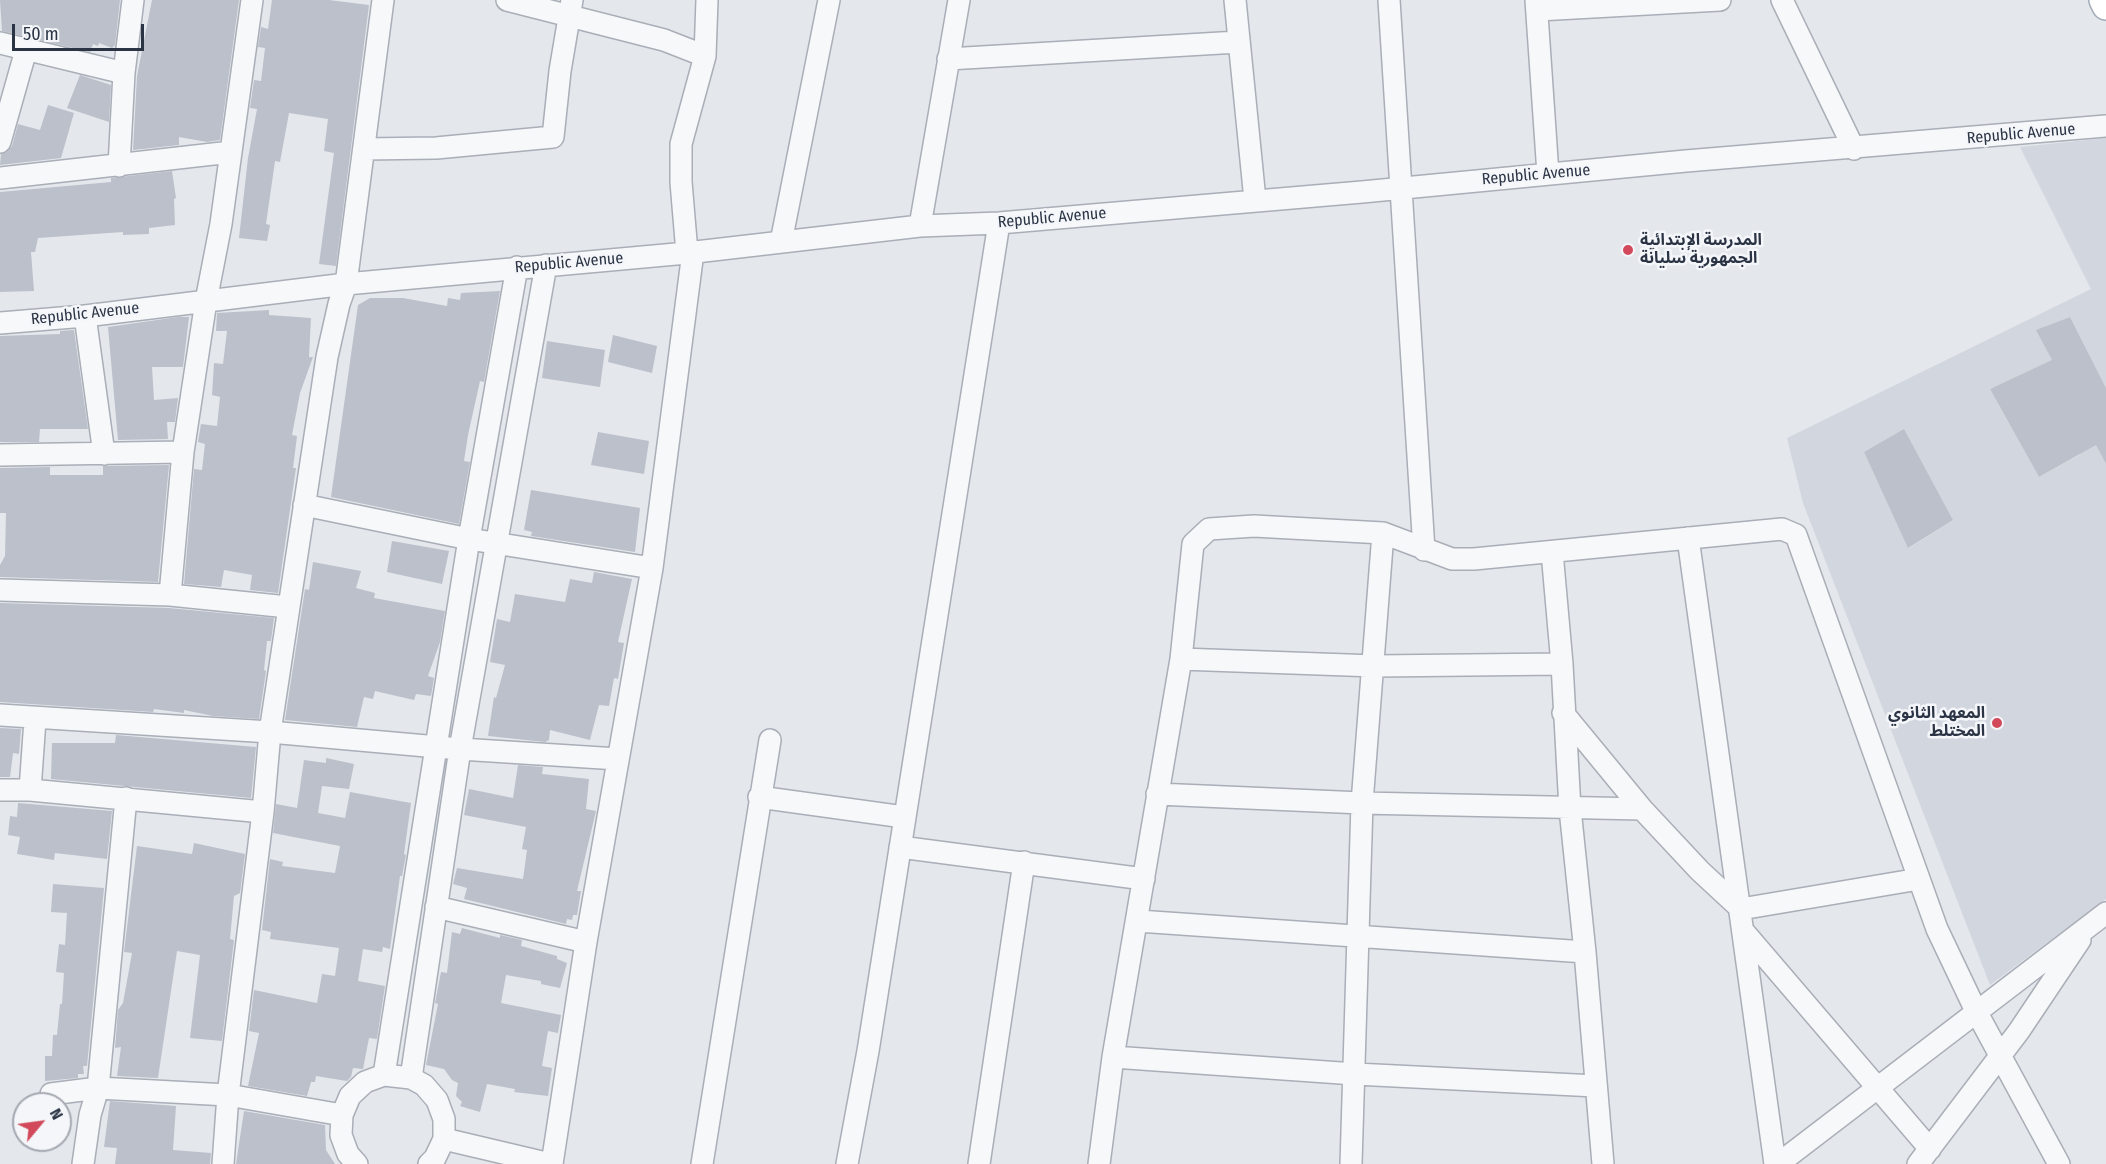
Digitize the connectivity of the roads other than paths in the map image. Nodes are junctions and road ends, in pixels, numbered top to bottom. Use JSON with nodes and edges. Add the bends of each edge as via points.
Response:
{"nodes":[{"id":1,"x":133,"y":0,"type":"edge"},
{"id":2,"x":252,"y":0,"type":"edge"},
{"id":3,"x":383,"y":0,"type":"edge"},
{"id":4,"x":507,"y":0,"type":"edge"},
{"id":5,"x":707,"y":0,"type":"edge"},
{"id":6,"x":829,"y":0,"type":"edge"},
{"id":7,"x":959,"y":0,"type":"edge"},
{"id":8,"x":1235,"y":0,"type":"edge"},
{"id":9,"x":1389,"y":0,"type":"edge"},
{"id":10,"x":1720,"y":0,"type":"edge"},
{"id":11,"x":1782,"y":0,"type":"edge"},
{"id":12,"x":2103,"y":0,"type":"edge"},
{"id":13,"x":1537,"y":5,"type":"edge"},
{"id":14,"x":2106,"y":6,"type":"edge"},
{"id":15,"x":571,"y":8,"type":"edge"},
{"id":16,"x":1238,"y":42,"type":"junction"},
{"id":17,"x":0,"y":43,"type":"edge"},
{"id":18,"x":26,"y":50,"type":"junction"},
{"id":19,"x":705,"y":56,"type":"junction"},
{"id":20,"x":948,"y":59,"type":"junction"},
{"id":21,"x":124,"y":73,"type":"junction"},
{"id":22,"x":2106,"y":126,"type":"edge"},
{"id":23,"x":0,"y":142,"type":"edge"},
{"id":24,"x":364,"y":149,"type":"junction"},
{"id":25,"x":1854,"y":149,"type":"junction"},
{"id":26,"x":231,"y":152,"type":"junction"},
{"id":27,"x":119,"y":166,"type":"junction"},
{"id":28,"x":1548,"y":174,"type":"junction"},
{"id":29,"x":0,"y":178,"type":"edge"},
{"id":30,"x":1402,"y":187,"type":"junction"},
{"id":31,"x":1255,"y":200,"type":"junction"},
{"id":32,"x":999,"y":222,"type":"junction"},
{"id":33,"x":920,"y":226,"type":"junction"},
{"id":34,"x":781,"y":242,"type":"junction"},
{"id":35,"x":690,"y":252,"type":"junction"},
{"id":36,"x":546,"y":265,"type":"junction"},
{"id":37,"x":518,"y":267,"type":"junction"},
{"id":38,"x":346,"y":284,"type":"junction"},
{"id":39,"x":206,"y":301,"type":"junction"},
{"id":40,"x":85,"y":315,"type":"junction"},
{"id":41,"x":0,"y":323,"type":"edge"},
{"id":42,"x":183,"y":452,"type":"junction"},
{"id":43,"x":104,"y":454,"type":"junction"},
{"id":44,"x":0,"y":456,"type":"edge"},
{"id":45,"x":304,"y":506,"type":"junction"},
{"id":46,"x":1383,"y":533,"type":"junction"},
{"id":47,"x":1688,"y":538,"type":"junction"},
{"id":48,"x":469,"y":539,"type":"junction"},
{"id":49,"x":495,"y":543,"type":"junction"},
{"id":50,"x":1424,"y":550,"type":"junction"},
{"id":51,"x":1552,"y":552,"type":"junction"},
{"id":52,"x":651,"y":568,"type":"junction"},
{"id":53,"x":0,"y":590,"type":"edge"},
{"id":54,"x":170,"y":595,"type":"junction"},
{"id":55,"x":288,"y":607,"type":"junction"},
{"id":56,"x":1181,"y":659,"type":"junction"},
{"id":57,"x":1562,"y":664,"type":"junction"},
{"id":58,"x":1375,"y":666,"type":"junction"},
{"id":59,"x":1563,"y":713,"type":"junction"},
{"id":60,"x":0,"y":716,"type":"edge"},
{"id":61,"x":35,"y":720,"type":"junction"},
{"id":62,"x":270,"y":732,"type":"junction"},
{"id":63,"x":770,"y":740,"type":"dead end"},
{"id":64,"x":436,"y":746,"type":"junction"},
{"id":65,"x":460,"y":749,"type":"junction"},
{"id":66,"x":618,"y":759,"type":"junction"},
{"id":67,"x":0,"y":790,"type":"edge"},
{"id":68,"x":30,"y":790,"type":"junction"},
{"id":69,"x":1157,"y":794,"type":"junction"},
{"id":70,"x":759,"y":797,"type":"junction"},
{"id":71,"x":126,"y":798,"type":"junction"},
{"id":72,"x":1362,"y":803,"type":"junction"},
{"id":73,"x":1570,"y":808,"type":"junction"},
{"id":74,"x":1642,"y":808,"type":"junction"},
{"id":75,"x":263,"y":812,"type":"junction"},
{"id":76,"x":904,"y":817,"type":"junction"},
{"id":77,"x":900,"y":847,"type":"junction"},
{"id":78,"x":1024,"y":862,"type":"junction"},
{"id":79,"x":1144,"y":879,"type":"junction"},
{"id":80,"x":1919,"y":879,"type":"junction"},
{"id":81,"x":436,"y":907,"type":"junction"},
{"id":82,"x":1741,"y":909,"type":"junction"},
{"id":83,"x":1138,"y":921,"type":"junction"},
{"id":84,"x":2100,"y":921,"type":"edge"},
{"id":85,"x":1745,"y":933,"type":"junction"},
{"id":86,"x":1360,"y":935,"type":"junction"},
{"id":87,"x":586,"y":942,"type":"junction"},
{"id":88,"x":1585,"y":952,"type":"junction"},
{"id":89,"x":1976,"y":1011,"type":"junction"},
{"id":90,"x":2001,"y":1056,"type":"junction"},
{"id":91,"x":1113,"y":1057,"type":"junction"},
{"id":92,"x":1355,"y":1074,"type":"junction"},
{"id":93,"x":384,"y":1075,"type":"junction"},
{"id":94,"x":411,"y":1078,"type":"junction"},
{"id":95,"x":1596,"y":1086,"type":"junction"},
{"id":96,"x":1878,"y":1086,"type":"junction"},
{"id":97,"x":98,"y":1088,"type":"junction"},
{"id":98,"x":67,"y":1092,"type":"edge"},
{"id":99,"x":228,"y":1095,"type":"junction"},
{"id":100,"x":342,"y":1115,"type":"junction"},
{"id":101,"x":444,"y":1139,"type":"junction"},
{"id":102,"x":1924,"y":1156,"type":"edge"},
{"id":103,"x":83,"y":1164,"type":"edge"},
{"id":104,"x":223,"y":1164,"type":"edge"},
{"id":105,"x":357,"y":1164,"type":"edge"},
{"id":106,"x":429,"y":1164,"type":"edge"},
{"id":107,"x":551,"y":1164,"type":"edge"},
{"id":108,"x":702,"y":1164,"type":"edge"},
{"id":109,"x":847,"y":1164,"type":"edge"},
{"id":110,"x":979,"y":1164,"type":"edge"},
{"id":111,"x":1099,"y":1164,"type":"edge"},
{"id":112,"x":1351,"y":1164,"type":"edge"},
{"id":113,"x":1603,"y":1164,"type":"edge"},
{"id":114,"x":1776,"y":1164,"type":"edge"},
{"id":115,"x":2059,"y":1164,"type":"edge"}],
"edges":[{"from":1,"to":21,"type":"street"},
{"from":2,"to":26,"type":"street"},
{"from":3,"to":24,"type":"street"},
{"from":4,"to":15,"type":"street"},
{"from":5,"to":19,"type":"street"},
{"from":6,"to":34,"type":"street"},
{"from":7,"to":20,"type":"street"},
{"from":8,"to":16,"type":"street"},
{"from":9,"to":30,"type":"street"},
{"from":10,"to":13,"type":"street"},
{"from":11,"to":25,"type":"street"},
{"from":12,"to":14,"type":"main road"},
{"from":13,"to":28,"type":"street"},
{"from":15,"to":19,"type":"street"},
{"from":15,"to":24,"type":"street","via":[[553,137],[436,148]]},
{"from":16,"to":20,"type":"street"},
{"from":16,"to":31,"type":"street"},
{"from":17,"to":18,"type":"street"},
{"from":18,"to":21,"type":"street"},
{"from":18,"to":23,"type":"street"},
{"from":19,"to":35,"type":"street","via":[[681,144],[681,182]]},
{"from":20,"to":33,"type":"street"},
{"from":21,"to":27,"type":"street"},
{"from":22,"to":25,"type":"street","name":"Republic Avenue"},
{"from":24,"to":38,"type":"street"},
{"from":25,"to":28,"type":"street","name":"Republic Avenue"},
{"from":26,"to":27,"type":"street"},
{"from":26,"to":39,"type":"street"},
{"from":27,"to":29,"type":"street"},
{"from":28,"to":30,"type":"street","name":"Republic Avenue"},
{"from":30,"to":31,"type":"street","name":"Republic Avenue"},
{"from":30,"to":50,"type":"street"},
{"from":31,"to":32,"type":"street","name":"Republic Avenue"},
{"from":32,"to":33,"type":"street","name":"Republic Avenue"},
{"from":32,"to":76,"type":"street"},
{"from":33,"to":34,"type":"street","name":"Republic Avenue"},
{"from":34,"to":35,"type":"street","name":"Republic Avenue"},
{"from":35,"to":36,"type":"street","name":"Republic Avenue"},
{"from":35,"to":52,"type":"street"},
{"from":36,"to":37,"type":"street","name":"Republic Avenue"},
{"from":36,"to":49,"type":"street"},
{"from":37,"to":38,"type":"street","name":"Republic Avenue"},
{"from":37,"to":48,"type":"street"},
{"from":38,"to":39,"type":"street","name":"Republic Avenue"},
{"from":38,"to":45,"type":"street","via":[[332,328]]},
{"from":39,"to":40,"type":"street","name":"Republic Avenue"},
{"from":39,"to":42,"type":"street"},
{"from":40,"to":41,"type":"street","name":"Republic Avenue"},
{"from":40,"to":43,"type":"street"},
{"from":42,"to":43,"type":"street"},
{"from":42,"to":54,"type":"street"},
{"from":43,"to":44,"type":"street"},
{"from":45,"to":48,"type":"street"},
{"from":45,"to":55,"type":"street"},
{"from":46,"to":50,"type":"street"},
{"from":46,"to":56,"type":"street","via":[[1287,527],[1209,529],[1193,544]]},
{"from":46,"to":58,"type":"street"},
{"from":47,"to":51,"type":"street"},
{"from":47,"to":80,"type":"street","via":[[1782,529],[1792,531],[1800,539]]},
{"from":47,"to":82,"type":"street"},
{"from":48,"to":49,"type":"street"},
{"from":48,"to":64,"type":"street"},
{"from":49,"to":52,"type":"street"},
{"from":49,"to":65,"type":"street"},
{"from":50,"to":51,"type":"street","via":[[1452,559]]},
{"from":51,"to":57,"type":"street"},
{"from":52,"to":66,"type":"street"},
{"from":53,"to":54,"type":"street"},
{"from":54,"to":55,"type":"street"},
{"from":55,"to":62,"type":"street"},
{"from":56,"to":58,"type":"street"},
{"from":56,"to":69,"type":"street"},
{"from":57,"to":58,"type":"street"},
{"from":57,"to":59,"type":"street"},
{"from":58,"to":72,"type":"street"},
{"from":59,"to":73,"type":"street"},
{"from":59,"to":74,"type":"street"},
{"from":60,"to":61,"type":"street"},
{"from":61,"to":62,"type":"street"},
{"from":61,"to":68,"type":"street"},
{"from":62,"to":64,"type":"street"},
{"from":62,"to":75,"type":"street"},
{"from":63,"to":70,"type":"street"},
{"from":64,"to":65,"type":"street"},
{"from":64,"to":93,"type":"street"},
{"from":65,"to":66,"type":"street"},
{"from":65,"to":81,"type":"street"},
{"from":66,"to":87,"type":"street"},
{"from":67,"to":68,"type":"street"},
{"from":68,"to":71,"type":"street"},
{"from":69,"to":72,"type":"street"},
{"from":69,"to":79,"type":"street"},
{"from":70,"to":76,"type":"street"},
{"from":70,"to":108,"type":"street"},
{"from":71,"to":75,"type":"street"},
{"from":71,"to":97,"type":"street"},
{"from":72,"to":73,"type":"street"},
{"from":72,"to":86,"type":"street"},
{"from":73,"to":74,"type":"street"},
{"from":73,"to":88,"type":"street"},
{"from":74,"to":82,"type":"street"},
{"from":75,"to":99,"type":"street"},
{"from":76,"to":77,"type":"street"},
{"from":77,"to":78,"type":"street"},
{"from":77,"to":109,"type":"street"},
{"from":78,"to":79,"type":"street"},
{"from":78,"to":110,"type":"street"},
{"from":79,"to":83,"type":"street"},
{"from":80,"to":82,"type":"street"},
{"from":80,"to":89,"type":"street","via":[[1952,964]]},
{"from":81,"to":87,"type":"street"},
{"from":81,"to":94,"type":"street"},
{"from":82,"to":85,"type":"street"},
{"from":83,"to":86,"type":"street"},
{"from":83,"to":91,"type":"street"},
{"from":84,"to":89,"type":"street"},
{"from":84,"to":90,"type":"street"},
{"from":85,"to":96,"type":"street"},
{"from":85,"to":114,"type":"street"},
{"from":86,"to":88,"type":"street"},
{"from":86,"to":92,"type":"street"},
{"from":87,"to":107,"type":"street"},
{"from":88,"to":95,"type":"street"},
{"from":89,"to":90,"type":"street"},
{"from":89,"to":96,"type":"street"},
{"from":90,"to":102,"type":"street"},
{"from":90,"to":115,"type":"street"},
{"from":91,"to":92,"type":"street"},
{"from":91,"to":111,"type":"street"},
{"from":92,"to":95,"type":"street"},
{"from":92,"to":112,"type":"street"},
{"from":93,"to":94,"type":"street"},
{"from":93,"to":100,"type":"street","via":[[365,1082],[350,1096]]},
{"from":94,"to":101,"type":"street","via":[[424,1085],[437,1100],[444,1119]]},
{"from":95,"to":113,"type":"street"},
{"from":96,"to":102,"type":"street"},
{"from":96,"to":114,"type":"street"},
{"from":97,"to":98,"type":"street"},
{"from":97,"to":99,"type":"street"},
{"from":97,"to":103,"type":"street"},
{"from":99,"to":100,"type":"street"},
{"from":99,"to":104,"type":"street"},
{"from":100,"to":105,"type":"street","via":[[341,1135],[348,1154]]},
{"from":101,"to":106,"type":"street"},
{"from":101,"to":107,"type":"street"}]}
